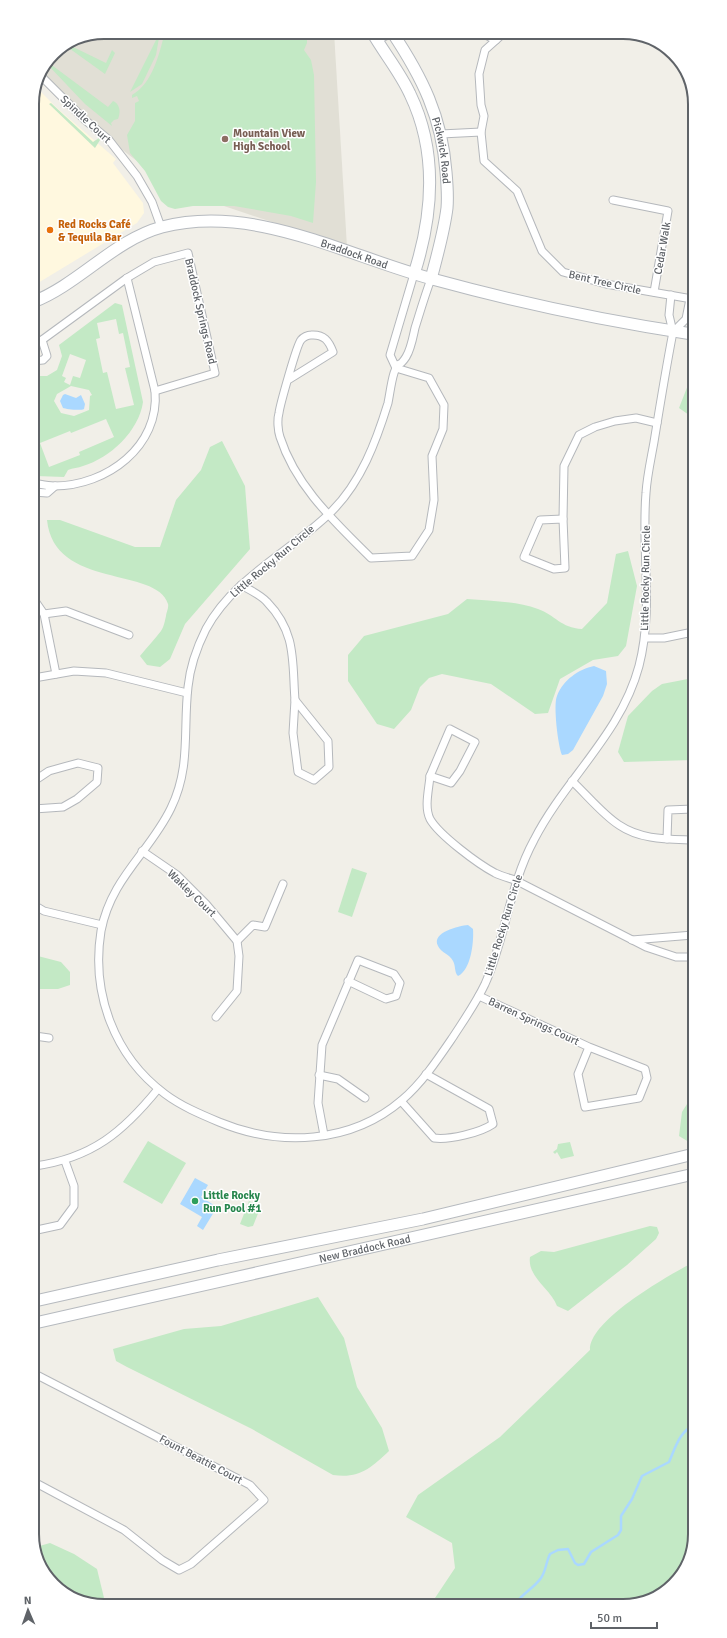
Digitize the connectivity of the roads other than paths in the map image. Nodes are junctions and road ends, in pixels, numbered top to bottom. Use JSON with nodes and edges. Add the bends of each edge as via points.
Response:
{"nodes":[{"id":1,"x":376,"y":39,"type":"edge"},
{"id":2,"x":397,"y":39,"type":"edge"},
{"id":3,"x":496,"y":40,"type":"edge"},
{"id":4,"x":44,"y":79,"type":"edge"},
{"id":5,"x":481,"y":132,"type":"junction"},
{"id":6,"x":441,"y":134,"type":"junction"},
{"id":7,"x":613,"y":200,"type":"dead end"},
{"id":8,"x":161,"y":227,"type":"junction"},
{"id":9,"x":414,"y":274,"type":"junction"},
{"id":10,"x":127,"y":278,"type":"junction"},
{"id":11,"x":430,"y":279,"type":"junction"},
{"id":12,"x":654,"y":292,"type":"junction"},
{"id":13,"x":671,"y":295,"type":"junction"},
{"id":14,"x":688,"y":298,"type":"edge"},
{"id":15,"x":39,"y":299,"type":"edge"},
{"id":16,"x":688,"y":310,"type":"edge"},
{"id":17,"x":673,"y":332,"type":"junction"},
{"id":18,"x":688,"y":334,"type":"edge"},
{"id":19,"x":42,"y":340,"type":"junction"},
{"id":20,"x":39,"y":341,"type":"edge"},
{"id":21,"x":39,"y":360,"type":"edge"},
{"id":22,"x":396,"y":368,"type":"junction"},
{"id":23,"x":288,"y":380,"type":"junction"},
{"id":24,"x":155,"y":391,"type":"junction"},
{"id":25,"x":657,"y":424,"type":"junction"},
{"id":26,"x":39,"y":484,"type":"edge"},
{"id":27,"x":54,"y":486,"type":"junction"},
{"id":28,"x":39,"y":492,"type":"edge"},
{"id":29,"x":329,"y":515,"type":"junction"},
{"id":30,"x":563,"y":519,"type":"junction"},
{"id":31,"x":242,"y":585,"type":"junction"},
{"id":32,"x":39,"y":607,"type":"edge"},
{"id":33,"x":44,"y":614,"type":"junction"},
{"id":34,"x":688,"y":633,"type":"edge"},
{"id":35,"x":129,"y":635,"type":"dead end"},
{"id":36,"x":645,"y":638,"type":"junction"},
{"id":37,"x":56,"y":674,"type":"junction"},
{"id":38,"x":39,"y":677,"type":"edge"},
{"id":39,"x":187,"y":693,"type":"junction"},
{"id":40,"x":294,"y":700,"type":"junction"},
{"id":41,"x":430,"y":776,"type":"junction"},
{"id":42,"x":39,"y":778,"type":"edge"},
{"id":43,"x":572,"y":781,"type":"junction"},
{"id":44,"x":39,"y":809,"type":"edge"},
{"id":45,"x":688,"y":809,"type":"edge"},
{"id":46,"x":667,"y":839,"type":"junction"},
{"id":47,"x":688,"y":840,"type":"edge"},
{"id":48,"x":142,"y":851,"type":"junction"},
{"id":49,"x":515,"y":880,"type":"junction"},
{"id":50,"x":283,"y":884,"type":"dead end"},
{"id":51,"x":39,"y":908,"type":"edge"},
{"id":52,"x":102,"y":925,"type":"junction"},
{"id":53,"x":688,"y":936,"type":"edge"},
{"id":54,"x":632,"y":940,"type":"junction"},
{"id":55,"x":237,"y":941,"type":"junction"},
{"id":56,"x":688,"y":956,"type":"edge"},
{"id":57,"x":348,"y":981,"type":"junction"},
{"id":58,"x":479,"y":996,"type":"junction"},
{"id":59,"x":216,"y":1017,"type":"dead end"},
{"id":60,"x":39,"y":1037,"type":"edge"},
{"id":61,"x":48,"y":1038,"type":"dead end"},
{"id":62,"x":589,"y":1047,"type":"junction"},
{"id":63,"x":426,"y":1074,"type":"junction"},
{"id":64,"x":319,"y":1075,"type":"junction"},
{"id":65,"x":158,"y":1089,"type":"junction"},
{"id":66,"x":365,"y":1098,"type":"dead end"},
{"id":67,"x":401,"y":1100,"type":"junction"},
{"id":68,"x":324,"y":1136,"type":"junction"},
{"id":69,"x":688,"y":1155,"type":"edge"},
{"id":70,"x":65,"y":1161,"type":"junction"},
{"id":71,"x":39,"y":1165,"type":"edge"},
{"id":72,"x":688,"y":1175,"type":"edge"},
{"id":73,"x":39,"y":1230,"type":"edge"},
{"id":74,"x":39,"y":1300,"type":"edge"},
{"id":75,"x":39,"y":1322,"type":"edge"},
{"id":76,"x":39,"y":1376,"type":"edge"},
{"id":77,"x":39,"y":1486,"type":"edge"}],
"edges":[{"from":1,"to":9,"type":"main road","name":"Pickwick Road","via":[[410,94],[421,122],[429,155],[430,209]]},
{"from":2,"to":6,"type":"main road","name":"Pickwick Road","via":[[426,90]]},
{"from":3,"to":5,"type":"street","name":"Bent Tree Circle","via":[[485,50],[479,74],[484,116]]},
{"from":4,"to":8,"type":"street","name":"Spindle Court","via":[[109,140],[137,176],[152,202]]},
{"from":5,"to":6,"type":"street"},
{"from":5,"to":12,"type":"street","name":"Bent Tree Circle","via":[[484,161],[517,191],[542,251],[562,272],[606,284]]},
{"from":6,"to":11,"type":"main road","name":"Pickwick Road","via":[[447,207]]},
{"from":7,"to":12,"type":"street","name":"Cedar Walk","via":[[668,211]]},
{"from":8,"to":9,"type":"main road","name":"Braddock Road","via":[[220,220],[254,224],[290,233]]},
{"from":8,"to":15,"type":"main road","name":"Braddock Road","via":[[120,247],[68,283]]},
{"from":9,"to":11,"type":"main road","name":"Braddock Road"},
{"from":9,"to":22,"type":"street","name":"Little Rocky Run Circle","via":[[390,355]]},
{"from":10,"to":19,"type":"street","name":"Braddock Springs Road"},
{"from":10,"to":24,"type":"street"},
{"from":10,"to":24,"type":"street","name":"Braddock Springs Road","via":[[154,262],[188,253],[215,373]]},
{"from":11,"to":17,"type":"main road","name":"Braddock Road","via":[[563,311]]},
{"from":11,"to":22,"type":"street","name":"Little Rocky Run Circle","via":[[407,356]]},
{"from":12,"to":13,"type":"street","name":"Bent Tree Circle"},
{"from":13,"to":14,"type":"street","name":"Bent Tree Circle"},
{"from":13,"to":17,"type":"street","via":[[669,316]]},
{"from":16,"to":17,"type":"street","name":"Bent Tree Circle","via":[[686,318]]},
{"from":17,"to":18,"type":"main road","name":"Braddock Road"},
{"from":17,"to":25,"type":"street","name":"Little Rocky Run Circle"},
{"from":19,"to":20,"type":"street","name":"Braddock Springs Road"},
{"from":19,"to":21,"type":"street","via":[[47,356]]},
{"from":22,"to":29,"type":"street","name":"Little Rocky Run Circle","via":[[373,447],[362,471]]},
{"from":22,"to":29,"type":"street","via":[[429,378],[444,405],[442,429],[432,456],[434,500],[429,530],[412,556],[371,558]]},
{"from":23,"to":23,"type":"street","via":[[300,340],[307,336],[324,337],[333,352]]},
{"from":23,"to":29,"type":"street","via":[[278,414],[279,435],[289,461],[316,502]]},
{"from":24,"to":27,"type":"street","via":[[154,418],[143,441],[128,458],[108,473]]},
{"from":25,"to":30,"type":"street","via":[[636,418],[595,426],[579,435],[564,466]]},
{"from":25,"to":36,"type":"street","name":"Little Rocky Run Circle","via":[[646,490]]},
{"from":26,"to":27,"type":"street"},
{"from":27,"to":28,"type":"street","via":[[47,493]]},
{"from":29,"to":31,"type":"street","name":"Little Rocky Run Circle"},
{"from":30,"to":30,"type":"street","via":[[540,520],[524,557],[554,569],[565,568]]},
{"from":31,"to":39,"type":"street","name":"Little Rocky Run Circle","via":[[221,607],[207,628],[194,659]]},
{"from":31,"to":40,"type":"street","via":[[267,601],[285,625],[292,648]]},
{"from":32,"to":33,"type":"street"},
{"from":33,"to":35,"type":"street","via":[[66,611]]},
{"from":33,"to":37,"type":"street"},
{"from":34,"to":36,"type":"street","via":[[664,638]]},
{"from":36,"to":43,"type":"street","name":"Little Rocky Run Circle","via":[[638,668],[620,714],[596,751]]},
{"from":37,"to":38,"type":"street"},
{"from":37,"to":39,"type":"street","via":[[74,671],[106,673]]},
{"from":39,"to":48,"type":"street","name":"Little Rocky Run Circle","via":[[186,745],[182,778],[161,826]]},
{"from":40,"to":40,"type":"street","via":[[328,741],[329,767],[314,780],[298,772],[293,733]]},
{"from":41,"to":41,"type":"street","via":[[450,729],[476,742],[451,783]]},
{"from":41,"to":49,"type":"street","via":[[430,818],[440,833],[495,873]]},
{"from":42,"to":44,"type":"street","via":[[49,771],[78,763],[98,768],[96,782],[77,799],[62,807]]},
{"from":43,"to":46,"type":"street","via":[[619,825],[639,834]]},
{"from":43,"to":49,"type":"street","name":"Little Rocky Run Circle","via":[[543,822]]},
{"from":45,"to":46,"type":"street","via":[[668,810]]},
{"from":46,"to":47,"type":"street"},
{"from":48,"to":52,"type":"street","name":"Little Rocky Run Circle","via":[[117,887]]},
{"from":48,"to":55,"type":"street","name":"Wakley Court","via":[[177,875]]},
{"from":49,"to":54,"type":"street"},
{"from":49,"to":58,"type":"street","name":"Little Rocky Run Circle","via":[[500,941]]},
{"from":50,"to":55,"type":"street","via":[[265,927],[253,924]]},
{"from":51,"to":52,"type":"street"},
{"from":52,"to":65,"type":"street","name":"Little Rocky Run Circle","via":[[99,971],[106,1010],[122,1047],[133,1063]]},
{"from":53,"to":54,"type":"street"},
{"from":54,"to":56,"type":"street","via":[[676,957]]},
{"from":55,"to":59,"type":"street","via":[[237,991]]},
{"from":57,"to":57,"type":"street","via":[[358,960],[394,974],[400,983],[396,996],[386,999]]},
{"from":57,"to":64,"type":"street","via":[[322,1045]]},
{"from":58,"to":62,"type":"street","name":"Barren Springs Court"},
{"from":58,"to":63,"type":"street","name":"Little Rocky Run Circle"},
{"from":60,"to":61,"type":"street"},
{"from":62,"to":62,"type":"street","name":"Barren Springs Court","via":[[645,1069],[647,1078],[639,1098],[585,1107],[578,1074]]},
{"from":63,"to":67,"type":"street","name":"Little Rocky Run Circle"},
{"from":63,"to":67,"type":"street","via":[[488,1109],[493,1124],[486,1129],[443,1139],[434,1138]]},
{"from":64,"to":66,"type":"street","via":[[338,1079]]},
{"from":64,"to":68,"type":"street","via":[[318,1102]]},
{"from":65,"to":68,"type":"street","name":"Little Rocky Run Circle","via":[[189,1109],[251,1134],[292,1139]]},
{"from":65,"to":70,"type":"street","via":[[118,1132]]},
{"from":67,"to":68,"type":"street","name":"Little Rocky Run Circle","via":[[352,1130]]},
{"from":69,"to":74,"type":"main road","name":"New Braddock Road","via":[[423,1218]]},
{"from":70,"to":71,"type":"street"},
{"from":70,"to":73,"type":"street","via":[[74,1186],[74,1206],[60,1225]]},
{"from":72,"to":75,"type":"main road","name":"New Braddock Road"},
{"from":76,"to":77,"type":"street","name":"Fount Beattie Court","via":[[250,1485],[264,1500],[191,1564],[179,1570],[124,1530]]}]}
